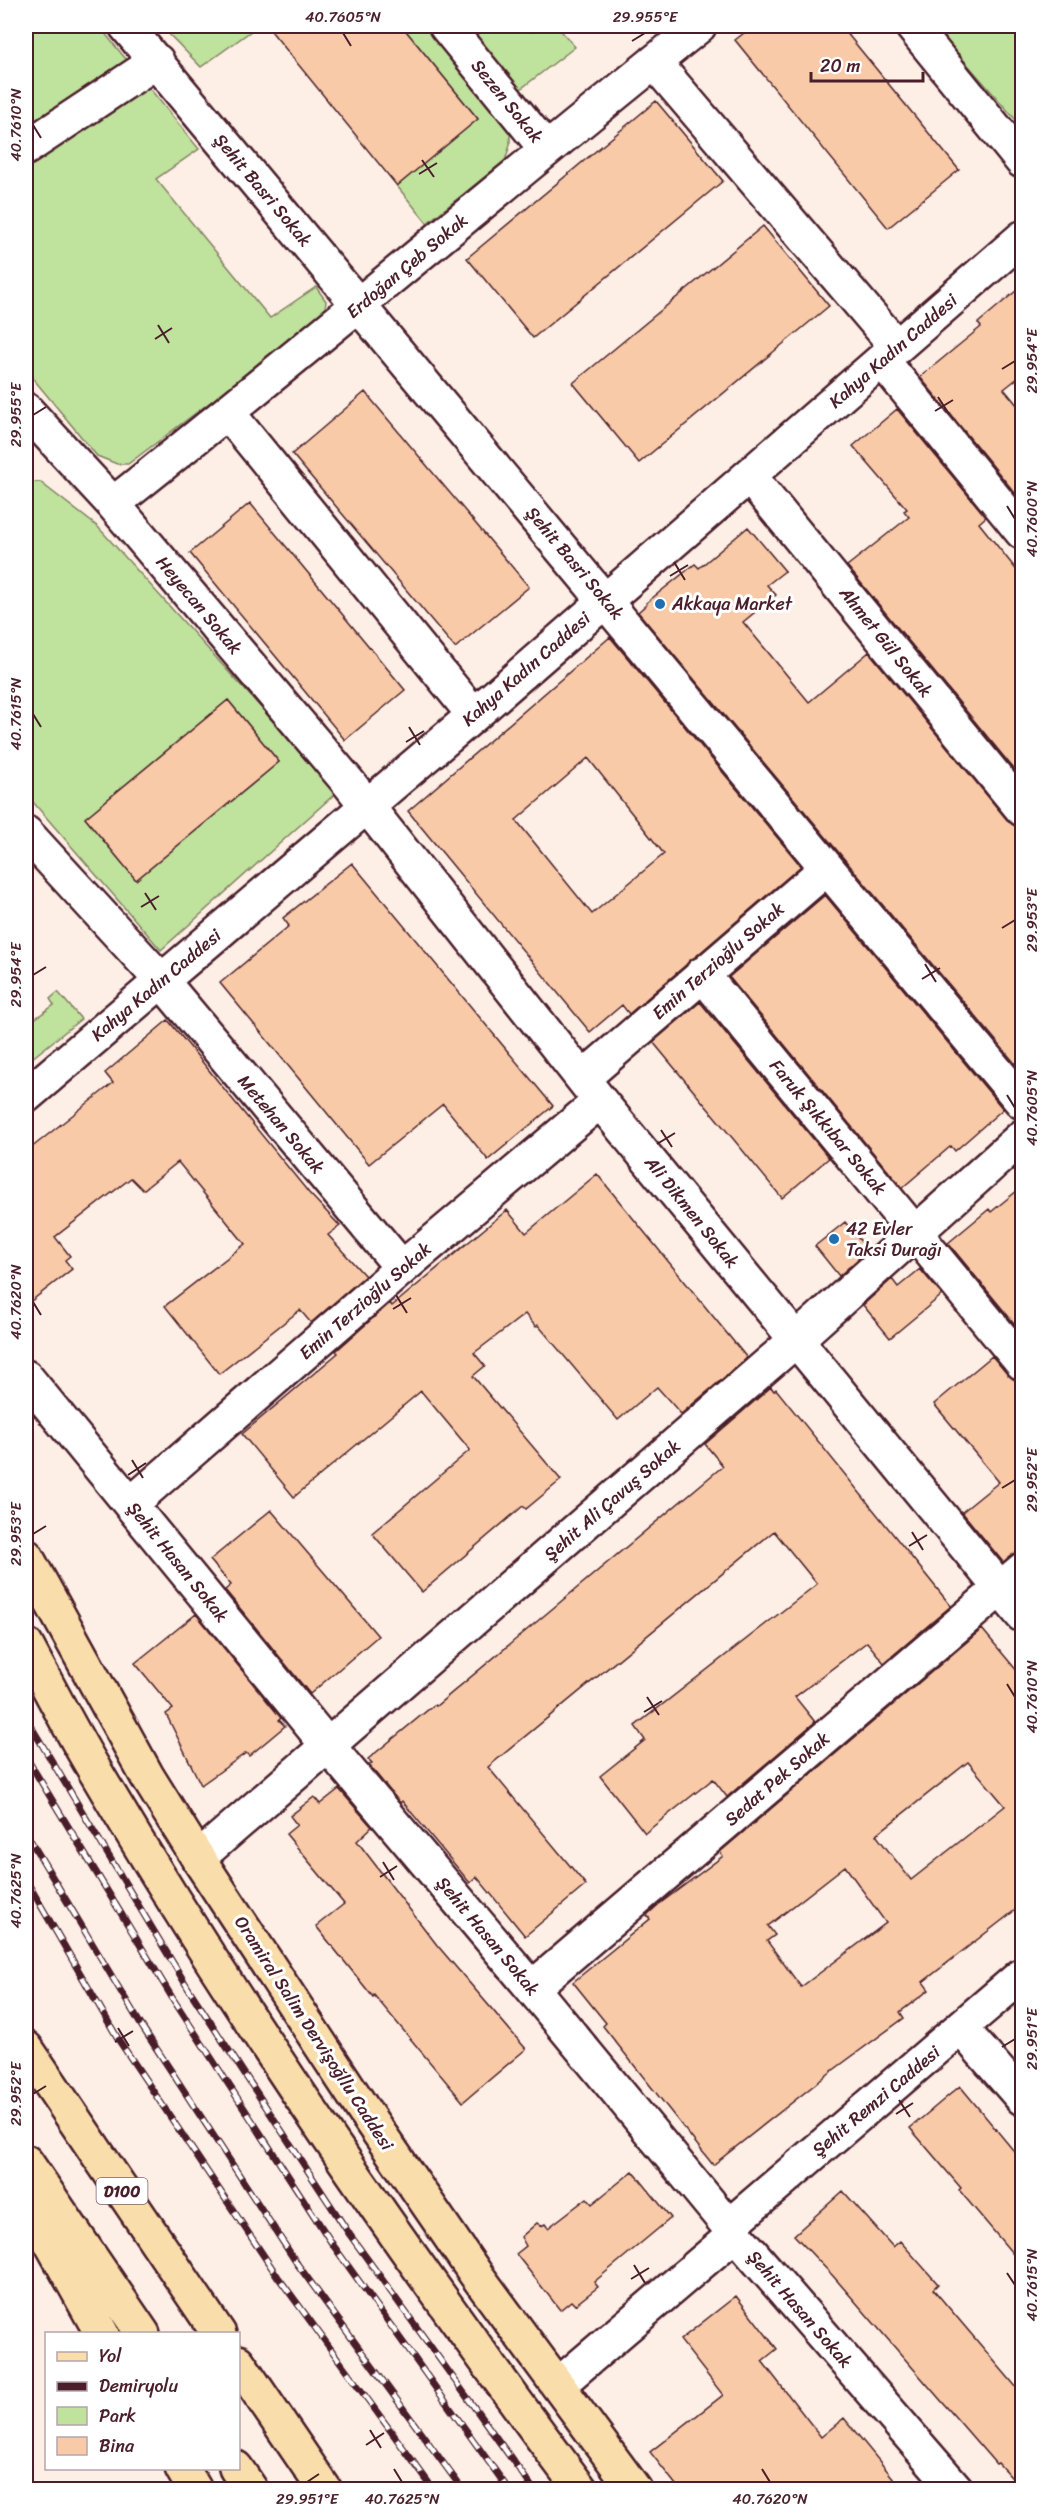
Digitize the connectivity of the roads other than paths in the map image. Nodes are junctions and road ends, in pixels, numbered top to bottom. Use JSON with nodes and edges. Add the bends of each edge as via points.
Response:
{"nodes":[{"id":1,"x":126,"y":26,"type":"edge"},
{"id":2,"x":446,"y":26,"type":"edge"},
{"id":3,"x":699,"y":26,"type":"edge"},
{"id":4,"x":912,"y":26,"type":"edge"},
{"id":5,"x":157,"y":61,"type":"junction"},
{"id":6,"x":654,"y":62,"type":"junction"},
{"id":7,"x":26,"y":148,"type":"edge"},
{"id":8,"x":546,"y":148,"type":"junction"},
{"id":9,"x":1023,"y":161,"type":"edge"},
{"id":10,"x":1023,"y":238,"type":"edge"},
{"id":11,"x":360,"y":306,"type":"junction"},
{"id":12,"x":890,"y":353,"type":"junction"},
{"id":13,"x":26,"y":410,"type":"edge"},
{"id":14,"x":228,"y":413,"type":"junction"},
{"id":15,"x":749,"y":476,"type":"junction"},
{"id":16,"x":113,"y":504,"type":"junction"},
{"id":17,"x":1023,"y":532,"type":"edge"},
{"id":18,"x":606,"y":599,"type":"junction"},
{"id":19,"x":474,"y":715,"type":"junction"},
{"id":20,"x":366,"y":806,"type":"junction"},
{"id":21,"x":1023,"y":809,"type":"edge"},
{"id":22,"x":26,"y":833,"type":"edge"},
{"id":23,"x":827,"y":868,"type":"junction"},
{"id":24,"x":702,"y":974,"type":"junction"},
{"id":25,"x":161,"y":981,"type":"junction"},
{"id":26,"x":592,"y":1090,"type":"junction"},
{"id":27,"x":26,"y":1096,"type":"edge"},
{"id":28,"x":1023,"y":1102,"type":"edge"},
{"id":29,"x":1023,"y":1137,"type":"edge"},
{"id":30,"x":915,"y":1231,"type":"junction"},
{"id":31,"x":402,"y":1268,"type":"junction"},
{"id":32,"x":796,"y":1340,"type":"junction"},
{"id":33,"x":1023,"y":1363,"type":"edge"},
{"id":34,"x":26,"y":1377,"type":"edge"},
{"id":35,"x":131,"y":1504,"type":"junction"},
{"id":36,"x":26,"y":1556,"type":"edge"},
{"id":37,"x":1011,"y":1579,"type":"edge"},
{"id":38,"x":1023,"y":1615,"type":"edge"},
{"id":39,"x":26,"y":1645,"type":"edge"},
{"id":40,"x":328,"y":1746,"type":"junction"},
{"id":41,"x":198,"y":1858,"type":"junction"},
{"id":42,"x":1023,"y":1974,"type":"edge"},
{"id":43,"x":532,"y":1988,"type":"junction"},
{"id":44,"x":961,"y":2028,"type":"junction"},
{"id":45,"x":26,"y":2048,"type":"edge"},
{"id":46,"x":1023,"y":2098,"type":"edge"},
{"id":47,"x":26,"y":2162,"type":"edge"},
{"id":48,"x":26,"y":2198,"type":"edge"},
{"id":49,"x":732,"y":2230,"type":"junction"},
{"id":50,"x":101,"y":2332,"type":"edge"},
{"id":51,"x":142,"y":2332,"type":"edge"},
{"id":52,"x":218,"y":2332,"type":"edge"},
{"id":53,"x":240,"y":2365,"type":"edge"},
{"id":54,"x":558,"y":2385,"type":"junction"},
{"id":55,"x":183,"y":2470,"type":"edge"},
{"id":56,"x":237,"y":2470,"type":"edge"},
{"id":57,"x":195,"y":2490,"type":"edge"},
{"id":58,"x":251,"y":2490,"type":"edge"},
{"id":59,"x":325,"y":2490,"type":"edge"},
{"id":60,"x":581,"y":2490,"type":"edge"},
{"id":61,"x":635,"y":2490,"type":"edge"},
{"id":62,"x":957,"y":2490,"type":"edge"}],
"edges":[{"from":1,"to":5,"type":"street","name":"Şehit Basri Sokak"},
{"from":2,"to":8,"type":"street","name":"Sezen Sokak"},
{"from":3,"to":6,"type":"street","name":"Erdoğan Çeb Sokak"},
{"from":4,"to":9,"type":"street"},
{"from":5,"to":7,"type":"street"},
{"from":5,"to":11,"type":"street","name":"Şehit Basri Sokak"},
{"from":6,"to":8,"type":"street","name":"Erdoğan Çeb Sokak"},
{"from":6,"to":12,"type":"street"},
{"from":8,"to":11,"type":"street","name":"Erdoğan Çeb Sokak"},
{"from":10,"to":12,"type":"street","name":"Kahya Kadın Caddesi"},
{"from":11,"to":14,"type":"street","name":"Erdoğan Çeb Sokak"},
{"from":11,"to":18,"type":"street","name":"Şehit Basri Sokak"},
{"from":12,"to":15,"type":"street","name":"Kahya Kadın Caddesi"},
{"from":12,"to":17,"type":"street"},
{"from":13,"to":16,"type":"street","name":"Heyecan Sokak"},
{"from":14,"to":16,"type":"street","name":"Erdoğan Çeb Sokak"},
{"from":14,"to":19,"type":"street"},
{"from":15,"to":18,"type":"street","name":"Kahya Kadın Caddesi"},
{"from":15,"to":21,"type":"street","name":"Ahmet Gül Sokak"},
{"from":16,"to":20,"type":"street","name":"Heyecan Sokak"},
{"from":18,"to":19,"type":"street","name":"Kahya Kadın Caddesi"},
{"from":18,"to":23,"type":"street","name":"Şehit Basri Sokak"},
{"from":19,"to":20,"type":"street","name":"Kahya Kadın Caddesi"},
{"from":20,"to":25,"type":"street","name":"Kahya Kadın Caddesi"},
{"from":20,"to":26,"type":"street","name":"Ali Dikmen Sokak"},
{"from":22,"to":25,"type":"street","name":"Metehan Sokak"},
{"from":23,"to":24,"type":"street","name":"Emin Terzioğlu Sokak"},
{"from":23,"to":28,"type":"street","name":"Şehit Basri Sokak"},
{"from":24,"to":26,"type":"street","name":"Emin Terzioğlu Sokak"},
{"from":24,"to":30,"type":"street","name":"Faruk Şıkkıbar Sokak"},
{"from":25,"to":27,"type":"street","name":"Kahya Kadın Caddesi"},
{"from":25,"to":31,"type":"street","name":"Metehan Sokak"},
{"from":26,"to":31,"type":"street","name":"Emin Terzioğlu Sokak"},
{"from":26,"to":32,"type":"street","name":"Ali Dikmen Sokak"},
{"from":29,"to":30,"type":"street","name":"Şehit Ali Çavuş Sokak"},
{"from":30,"to":32,"type":"street","name":"Şehit Ali Çavuş Sokak"},
{"from":30,"to":33,"type":"street","name":"Faruk Şıkkıbar Sokak"},
{"from":31,"to":35,"type":"street","name":"Emin Terzioğlu Sokak"},
{"from":32,"to":37,"type":"street","name":"Ali Dikmen Sokak"},
{"from":32,"to":40,"type":"street","name":"Şehit Ali Çavuş Sokak"},
{"from":34,"to":35,"type":"street","name":"Şehit Hasan Sokak"},
{"from":35,"to":40,"type":"street","name":"Şehit Hasan Sokak"},
{"from":36,"to":41,"type":"main road","name":"Oramiral Salim Dervişoğllu Caddesi","via":[[147,1776]]},
{"from":37,"to":38,"type":"street","name":"Ali Dikmen Sokak"},
{"from":37,"to":43,"type":"street","name":"Sedat Pek Sokak"},
{"from":39,"to":60,"type":"main road","via":[[94,1769],[271,2050],[396,2234]]},
{"from":40,"to":41,"type":"street","name":"Şehit Ali Çavuş Sokak"},
{"from":40,"to":43,"type":"street","name":"Şehit Hasan Sokak"},
{"from":41,"to":54,"type":"main road","name":"Oramiral Salim Dervişoğllu Caddesi","via":[[366,2114]]},
{"from":42,"to":44,"type":"street","name":"Şehit Remzi Caddesi"},
{"from":43,"to":49,"type":"street","name":"Şehit Hasan Sokak"},
{"from":44,"to":46,"type":"street"},
{"from":44,"to":49,"type":"street","name":"Şehit Remzi Caddesi"},
{"from":45,"to":52,"type":"main road","number":"D100"},
{"from":47,"to":51,"type":"main road"},
{"from":48,"to":50,"type":"main road"},
{"from":49,"to":54,"type":"street","name":"Şehit Remzi Caddesi"},
{"from":49,"to":62,"type":"street","name":"Şehit Hasan Sokak"},
{"from":53,"to":59,"type":"main road"},
{"from":54,"to":61,"type":"main road","name":"Oramiral Salim Dervişoğllu Caddesi"},
{"from":55,"to":57,"type":"main road"},
{"from":56,"to":58,"type":"main road"}]}
